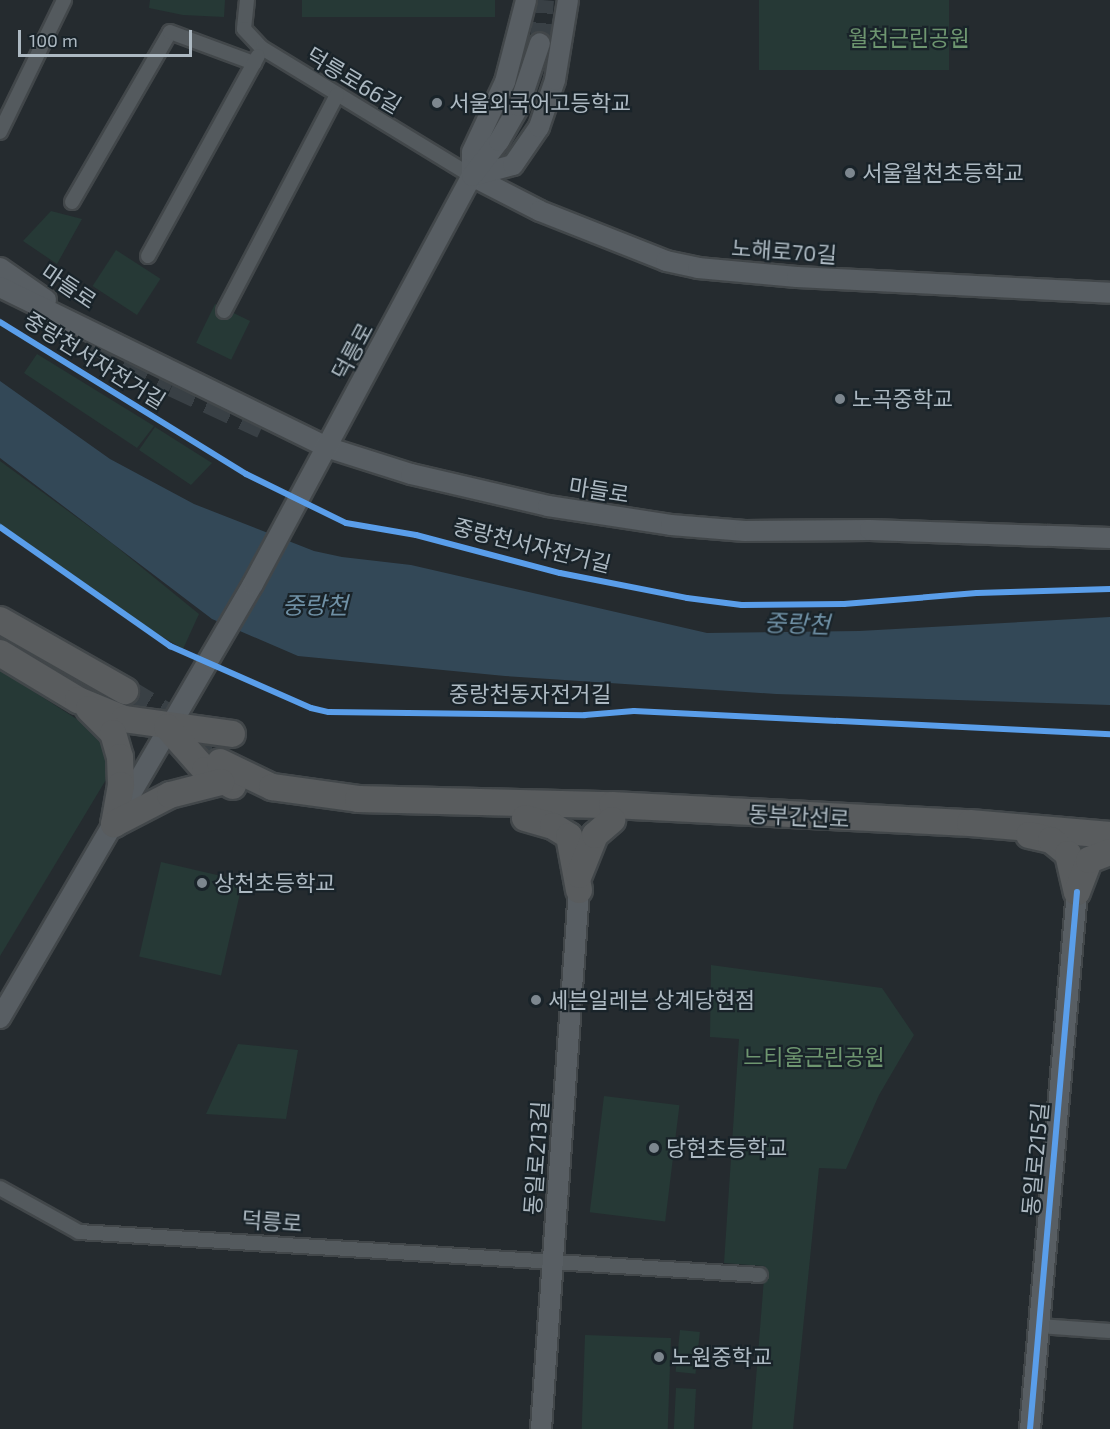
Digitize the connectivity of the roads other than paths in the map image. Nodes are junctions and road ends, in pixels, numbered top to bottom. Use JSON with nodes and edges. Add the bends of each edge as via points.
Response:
{"nodes":[{"id":1,"x":64,"y":0,"type":"edge"},
{"id":2,"x":247,"y":0,"type":"edge"},
{"id":3,"x":526,"y":0,"type":"edge"},
{"id":4,"x":568,"y":0,"type":"edge"},
{"id":5,"x":540,"y":43,"type":"tunnel mouth"},
{"id":6,"x":262,"y":48,"type":"junction"},
{"id":7,"x":254,"y":63,"type":"junction"},
{"id":8,"x":337,"y":95,"type":"junction"},
{"id":9,"x":0,"y":132,"type":"edge"},
{"id":10,"x":472,"y":176,"type":"junction"},
{"id":11,"x":72,"y":202,"type":"dead end"},
{"id":12,"x":148,"y":256,"type":"dead end"},
{"id":13,"x":0,"y":268,"type":"edge"},
{"id":14,"x":0,"y":287,"type":"edge"},
{"id":15,"x":1110,"y":293,"type":"edge"},
{"id":16,"x":224,"y":311,"type":"dead end"},
{"id":17,"x":111,"y":343,"type":"junction"},
{"id":18,"x":328,"y":448,"type":"junction"},
{"id":19,"x":1110,"y":538,"type":"edge"},
{"id":20,"x":0,"y":620,"type":"edge"},
{"id":21,"x":0,"y":635,"type":"edge"},
{"id":22,"x":0,"y":653,"type":"edge"},
{"id":23,"x":78,"y":700,"type":"junction"},
{"id":24,"x":167,"y":727,"type":"junction"},
{"id":25,"x":224,"y":757,"type":"junction"},
{"id":26,"x":372,"y":800,"type":"junction"},
{"id":27,"x":488,"y":801,"type":"junction"},
{"id":28,"x":522,"y":810,"type":"junction"},
{"id":29,"x":443,"y":816,"type":"junction"},
{"id":30,"x":830,"y":818,"type":"junction"},
{"id":31,"x":612,"y":820,"type":"junction"},
{"id":32,"x":114,"y":824,"type":"junction"},
{"id":33,"x":991,"y":824,"type":"junction"},
{"id":34,"x":1110,"y":835,"type":"edge"},
{"id":35,"x":1051,"y":840,"type":"junction"},
{"id":36,"x":1110,"y":850,"type":"edge"},
{"id":37,"x":579,"y":890,"type":"junction"},
{"id":38,"x":1077,"y":892,"type":"junction"},
{"id":39,"x":0,"y":1018,"type":"edge"},
{"id":40,"x":0,"y":1188,"type":"edge"},
{"id":41,"x":553,"y":1265,"type":"junction"},
{"id":42,"x":760,"y":1275,"type":"dead end"},
{"id":43,"x":1039,"y":1326,"type":"junction"},
{"id":44,"x":1110,"y":1331,"type":"edge"},
{"id":45,"x":541,"y":1429,"type":"edge"},
{"id":46,"x":1030,"y":1429,"type":"edge"}],
"edges":[{"from":1,"to":9,"type":"street"},
{"from":2,"to":6,"type":"street","name":"덕릉로66길","via":[[244,29]]},
{"from":3,"to":10,"type":"main road","via":[[505,82],[472,152]]},
{"from":4,"to":10,"type":"main road","via":[[555,80],[539,127],[513,165]]},
{"from":5,"to":10,"type":"main road","name":"덕릉로","via":[[519,106]]},
{"from":6,"to":7,"type":"street"},
{"from":6,"to":8,"type":"street","name":"덕릉로66길"},
{"from":7,"to":11,"type":"street","via":[[170,32]]},
{"from":7,"to":12,"type":"street"},
{"from":8,"to":10,"type":"street","name":"덕릉로66길"},
{"from":8,"to":16,"type":"street"},
{"from":10,"to":15,"type":"main road","name":"노해로70길","via":[[540,212],[666,261],[698,268]]},
{"from":10,"to":18,"type":"main road","name":"덕릉로"},
{"from":13,"to":17,"type":"main road","name":"마들로"},
{"from":14,"to":17,"type":"main road","name":"마들로"},
{"from":17,"to":18,"type":"main road","name":"마들로"},
{"from":18,"to":19,"type":"main road","name":"마들로","via":[[411,474],[548,506],[671,525],[745,531],[905,531]]},
{"from":18,"to":24,"type":"main road","name":"덕릉로"},
{"from":20,"to":21,"type":"highway","via":[[120,698]]},
{"from":22,"to":23,"type":"highway"},
{"from":23,"to":24,"type":"highway","via":[[124,719]]},
{"from":23,"to":32,"type":"highway","via":[[113,733],[120,757],[121,786]]},
{"from":24,"to":25,"type":"highway"},
{"from":24,"to":25,"type":"highway","via":[[199,764]]},
{"from":24,"to":32,"type":"main road","name":"덕릉로"},
{"from":25,"to":26,"type":"highway","name":"동부간선로","via":[[272,787]]},
{"from":25,"to":27,"type":"highway","name":"동부간선로","via":[[318,785]]},
{"from":25,"to":29,"type":"highway","via":[[273,799],[321,808]]},
{"from":25,"to":32,"type":"highway","via":[[170,795]]},
{"from":26,"to":27,"type":"highway","name":"동부간선로"},
{"from":26,"to":29,"type":"highway"},
{"from":27,"to":28,"type":"highway","name":"동부간선로"},
{"from":28,"to":29,"type":"highway"},
{"from":28,"to":30,"type":"highway","name":"동부간선로"},
{"from":28,"to":31,"type":"highway"},
{"from":28,"to":37,"type":"highway","via":[[569,836]]},
{"from":30,"to":31,"type":"highway","via":[[766,824]]},
{"from":30,"to":33,"type":"highway","name":"동부간선로"},
{"from":31,"to":37,"type":"highway","via":[[595,835],[585,855]]},
{"from":32,"to":39,"type":"main road","name":"덕릉로"},
{"from":33,"to":34,"type":"highway","name":"동부간선로"},
{"from":33,"to":35,"type":"highway"},
{"from":35,"to":36,"type":"highway"},
{"from":35,"to":38,"type":"highway","via":[[1068,854]]},
{"from":36,"to":38,"type":"highway","via":[[1089,860]]},
{"from":37,"to":41,"type":"main road","name":"동일로213길"},
{"from":38,"to":43,"type":"main road","name":"동일로215길"},
{"from":40,"to":41,"type":"street","name":"덕릉로","via":[[80,1232]]},
{"from":41,"to":42,"type":"street","name":"덕릉로"},
{"from":41,"to":45,"type":"main road","name":"동일로213길"},
{"from":43,"to":44,"type":"street"},
{"from":43,"to":46,"type":"main road","name":"동일로215길"}]}
